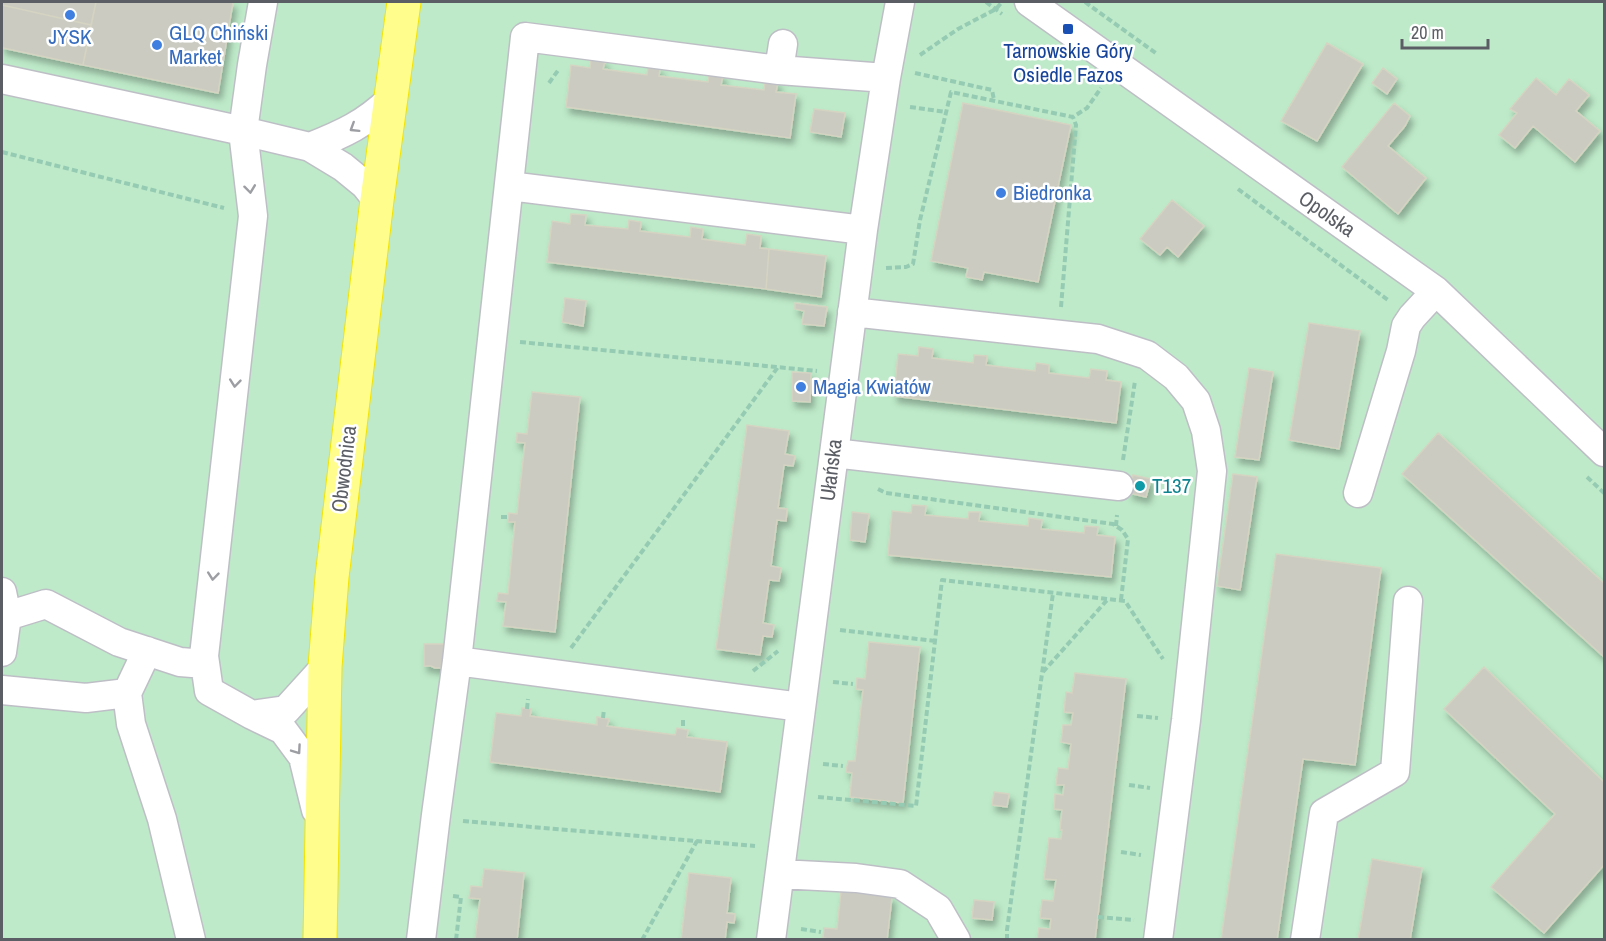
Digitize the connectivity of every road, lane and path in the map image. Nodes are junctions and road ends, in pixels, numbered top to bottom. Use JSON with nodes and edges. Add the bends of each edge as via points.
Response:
{"nodes":[{"id":1,"x":263,"y":2,"type":"edge"},
{"id":2,"x":404,"y":2,"type":"edge"},
{"id":3,"x":900,"y":2,"type":"edge"},
{"id":4,"x":1029,"y":2,"type":"edge"},
{"id":5,"x":996,"y":9,"type":"dead end"},
{"id":6,"x":919,"y":55,"type":"dead end"},
{"id":7,"x":897,"y":75,"type":"junction"},
{"id":8,"x":2,"y":79,"type":"edge"},
{"id":9,"x":1096,"y":81,"type":"dead end"},
{"id":10,"x":390,"y":99,"type":"junction"},
{"id":11,"x":993,"y":100,"type":"junction"},
{"id":12,"x":903,"y":106,"type":"dead end"},
{"id":13,"x":946,"y":112,"type":"junction"},
{"id":14,"x":1073,"y":117,"type":"junction"},
{"id":15,"x":243,"y":131,"type":"junction"},
{"id":16,"x":310,"y":147,"type":"junction"},
{"id":17,"x":2,"y":152,"type":"edge"},
{"id":18,"x":1230,"y":183,"type":"dead end"},
{"id":19,"x":509,"y":186,"type":"junction"},
{"id":20,"x":377,"y":200,"type":"junction"},
{"id":21,"x":253,"y":216,"type":"junction"},
{"id":22,"x":863,"y":230,"type":"junction"},
{"id":23,"x":879,"y":268,"type":"dead end"},
{"id":24,"x":1436,"y":291,"type":"junction"},
{"id":25,"x":852,"y":312,"type":"junction"},
{"id":26,"x":1412,"y":317,"type":"junction"},
{"id":27,"x":1058,"y":334,"type":"junction"},
{"id":28,"x":492,"y":339,"type":"junction"},
{"id":29,"x":778,"y":368,"type":"junction"},
{"id":30,"x":826,"y":372,"type":"dead end"},
{"id":31,"x":1135,"y":378,"type":"dead end"},
{"id":32,"x":1605,"y":452,"type":"edge"},
{"id":33,"x":834,"y":453,"type":"junction"},
{"id":34,"x":1580,"y":470,"type":"dead end"},
{"id":35,"x":1119,"y":486,"type":"junction"},
{"id":36,"x":876,"y":487,"type":"dead end"},
{"id":37,"x":1358,"y":493,"type":"dead end"},
{"id":38,"x":1605,"y":493,"type":"edge"},
{"id":39,"x":1116,"y":526,"type":"junction"},
{"id":40,"x":1053,"y":593,"type":"junction"},
{"id":41,"x":1108,"y":599,"type":"junction"},
{"id":42,"x":1121,"y":600,"type":"junction"},
{"id":43,"x":1408,"y":601,"type":"dead end"},
{"id":44,"x":4,"y":604,"type":"edge"},
{"id":45,"x":830,"y":629,"type":"dead end"},
{"id":46,"x":935,"y":641,"type":"junction"},
{"id":47,"x":147,"y":651,"type":"junction"},
{"id":48,"x":2,"y":652,"type":"edge"},
{"id":49,"x":457,"y":661,"type":"junction"},
{"id":50,"x":1165,"y":661,"type":"dead end"},
{"id":51,"x":205,"y":664,"type":"junction"},
{"id":52,"x":325,"y":667,"type":"junction"},
{"id":53,"x":553,"y":673,"type":"junction"},
{"id":54,"x":1042,"y":673,"type":"junction"},
{"id":55,"x":824,"y":681,"type":"dead end"},
{"id":56,"x":853,"y":684,"type":"dead end"},
{"id":57,"x":2,"y":690,"type":"edge"},
{"id":58,"x":127,"y":693,"type":"junction"},
{"id":59,"x":801,"y":707,"type":"junction"},
{"id":60,"x":252,"y":715,"type":"junction"},
{"id":61,"x":1137,"y":716,"type":"dead end"},
{"id":62,"x":1156,"y":729,"type":"dead end"},
{"id":63,"x":813,"y":763,"type":"dead end"},
{"id":64,"x":843,"y":766,"type":"dead end"},
{"id":65,"x":808,"y":797,"type":"dead end"},
{"id":66,"x":436,"y":818,"type":"junction"},
{"id":67,"x":321,"y":829,"type":"junction"},
{"id":68,"x":697,"y":842,"type":"junction"},
{"id":69,"x":765,"y":847,"type":"dead end"},
{"id":70,"x":1141,"y":855,"type":"dead end"},
{"id":71,"x":1140,"y":866,"type":"dead end"},
{"id":72,"x":780,"y":873,"type":"junction"},
{"id":73,"x":461,"y":897,"type":"dead end"},
{"id":74,"x":1135,"y":909,"type":"dead end"},
{"id":75,"x":1132,"y":930,"type":"dead end"},
{"id":76,"x":821,"y":932,"type":"dead end"},
{"id":77,"x":781,"y":934,"type":"edge"},
{"id":78,"x":191,"y":939,"type":"edge"},
{"id":79,"x":320,"y":939,"type":"edge"},
{"id":80,"x":421,"y":939,"type":"edge"},
{"id":81,"x":456,"y":939,"type":"edge"},
{"id":82,"x":642,"y":939,"type":"edge"},
{"id":83,"x":956,"y":939,"type":"edge"},
{"id":84,"x":1007,"y":939,"type":"edge"},
{"id":85,"x":1158,"y":939,"type":"edge"},
{"id":86,"x":1305,"y":939,"type":"edge"}],
"edges":[{"from":1,"to":15,"type":"street"},
{"from":2,"to":10,"type":"highway","name":"Obwodnica"},
{"from":3,"to":7,"type":"street","name":"Ułańska"},
{"from":4,"to":24,"type":"street","name":"Opolska"},
{"from":5,"to":6,"type":"path"},
{"from":7,"to":11,"type":"path","via":[[992,90]]},
{"from":7,"to":19,"type":"street","via":[[781,57],[525,37]]},
{"from":7,"to":22,"type":"street","name":"Ułańska"},
{"from":8,"to":15,"type":"street"},
{"from":9,"to":14,"type":"path","via":[[1104,88]]},
{"from":10,"to":16,"type":"street","one_way":true,"via":[[374,115],[344,134]]},
{"from":10,"to":20,"type":"highway","name":"Obwodnica"},
{"from":11,"to":13,"type":"path","via":[[951,92]]},
{"from":11,"to":14,"type":"path"},
{"from":12,"to":13,"type":"path"},
{"from":13,"to":23,"type":"path","via":[[913,264]]},
{"from":14,"to":27,"type":"path","via":[[1076,125]]},
{"from":15,"to":16,"type":"street"},
{"from":15,"to":21,"type":"street","one_way":true},
{"from":16,"to":20,"type":"street","via":[[343,167]]},
{"from":17,"to":21,"type":"path"},
{"from":18,"to":26,"type":"path"},
{"from":19,"to":22,"type":"street"},
{"from":19,"to":28,"type":"street"},
{"from":20,"to":52,"type":"highway","name":"Obwodnica","via":[[332,577]]},
{"from":21,"to":51,"type":"street","one_way":true},
{"from":22,"to":25,"type":"street","name":"Ułańska"},
{"from":24,"to":26,"type":"street"},
{"from":24,"to":32,"type":"street","name":"Opolska"},
{"from":25,"to":27,"type":"street"},
{"from":25,"to":33,"type":"street","name":"Ułańska"},
{"from":26,"to":37,"type":"street"},
{"from":27,"to":85,"type":"street","via":[[1098,339],[1147,355],[1176,377],[1196,401],[1206,431],[1211,482]]},
{"from":28,"to":29,"type":"path"},
{"from":28,"to":49,"type":"street"},
{"from":29,"to":30,"type":"path"},
{"from":29,"to":53,"type":"path"},
{"from":31,"to":35,"type":"path"},
{"from":33,"to":35,"type":"street"},
{"from":33,"to":59,"type":"street","name":"Ułańska"},
{"from":34,"to":38,"type":"path"},
{"from":35,"to":39,"type":"path"},
{"from":36,"to":39,"type":"path","via":[[886,493]]},
{"from":39,"to":42,"type":"path","via":[[1128,539]]},
{"from":40,"to":41,"type":"path"},
{"from":40,"to":46,"type":"path","via":[[942,580]]},
{"from":40,"to":54,"type":"path"},
{"from":41,"to":42,"type":"path"},
{"from":41,"to":54,"type":"path"},
{"from":42,"to":50,"type":"path"},
{"from":43,"to":86,"type":"street","via":[[1395,772],[1324,813]]},
{"from":44,"to":47,"type":"street","via":[[46,604],[119,642]]},
{"from":44,"to":48,"type":"street"},
{"from":45,"to":46,"type":"path"},
{"from":46,"to":65,"type":"path","via":[[916,806]]},
{"from":47,"to":51,"type":"street","via":[[180,662]]},
{"from":47,"to":58,"type":"street"},
{"from":49,"to":53,"type":"street"},
{"from":49,"to":66,"type":"street"},
{"from":51,"to":60,"type":"street","via":[[210,691]]},
{"from":52,"to":60,"type":"street","via":[[286,710]]},
{"from":52,"to":67,"type":"highway","name":"Obwodnica"},
{"from":53,"to":59,"type":"street"},
{"from":54,"to":84,"type":"path"},
{"from":55,"to":56,"type":"path"},
{"from":57,"to":58,"type":"street","via":[[86,698]]},
{"from":58,"to":78,"type":"street","via":[[131,724],[162,819]]},
{"from":59,"to":72,"type":"street","name":"Ułańska"},
{"from":60,"to":67,"type":"street","one_way":true,"via":[[283,730],[303,757]]},
{"from":61,"to":62,"type":"path","via":[[1158,718]]},
{"from":63,"to":64,"type":"path"},
{"from":66,"to":68,"type":"path"},
{"from":66,"to":80,"type":"street"},
{"from":67,"to":79,"type":"highway","name":"Obwodnica"},
{"from":68,"to":69,"type":"path"},
{"from":68,"to":82,"type":"path"},
{"from":70,"to":71,"type":"path"},
{"from":72,"to":77,"type":"street","name":"Ułańska"},
{"from":72,"to":83,"type":"street","via":[[900,884],[938,909]]},
{"from":73,"to":81,"type":"path"},
{"from":74,"to":75,"type":"path"},
{"from":76,"to":77,"type":"path"}]}
